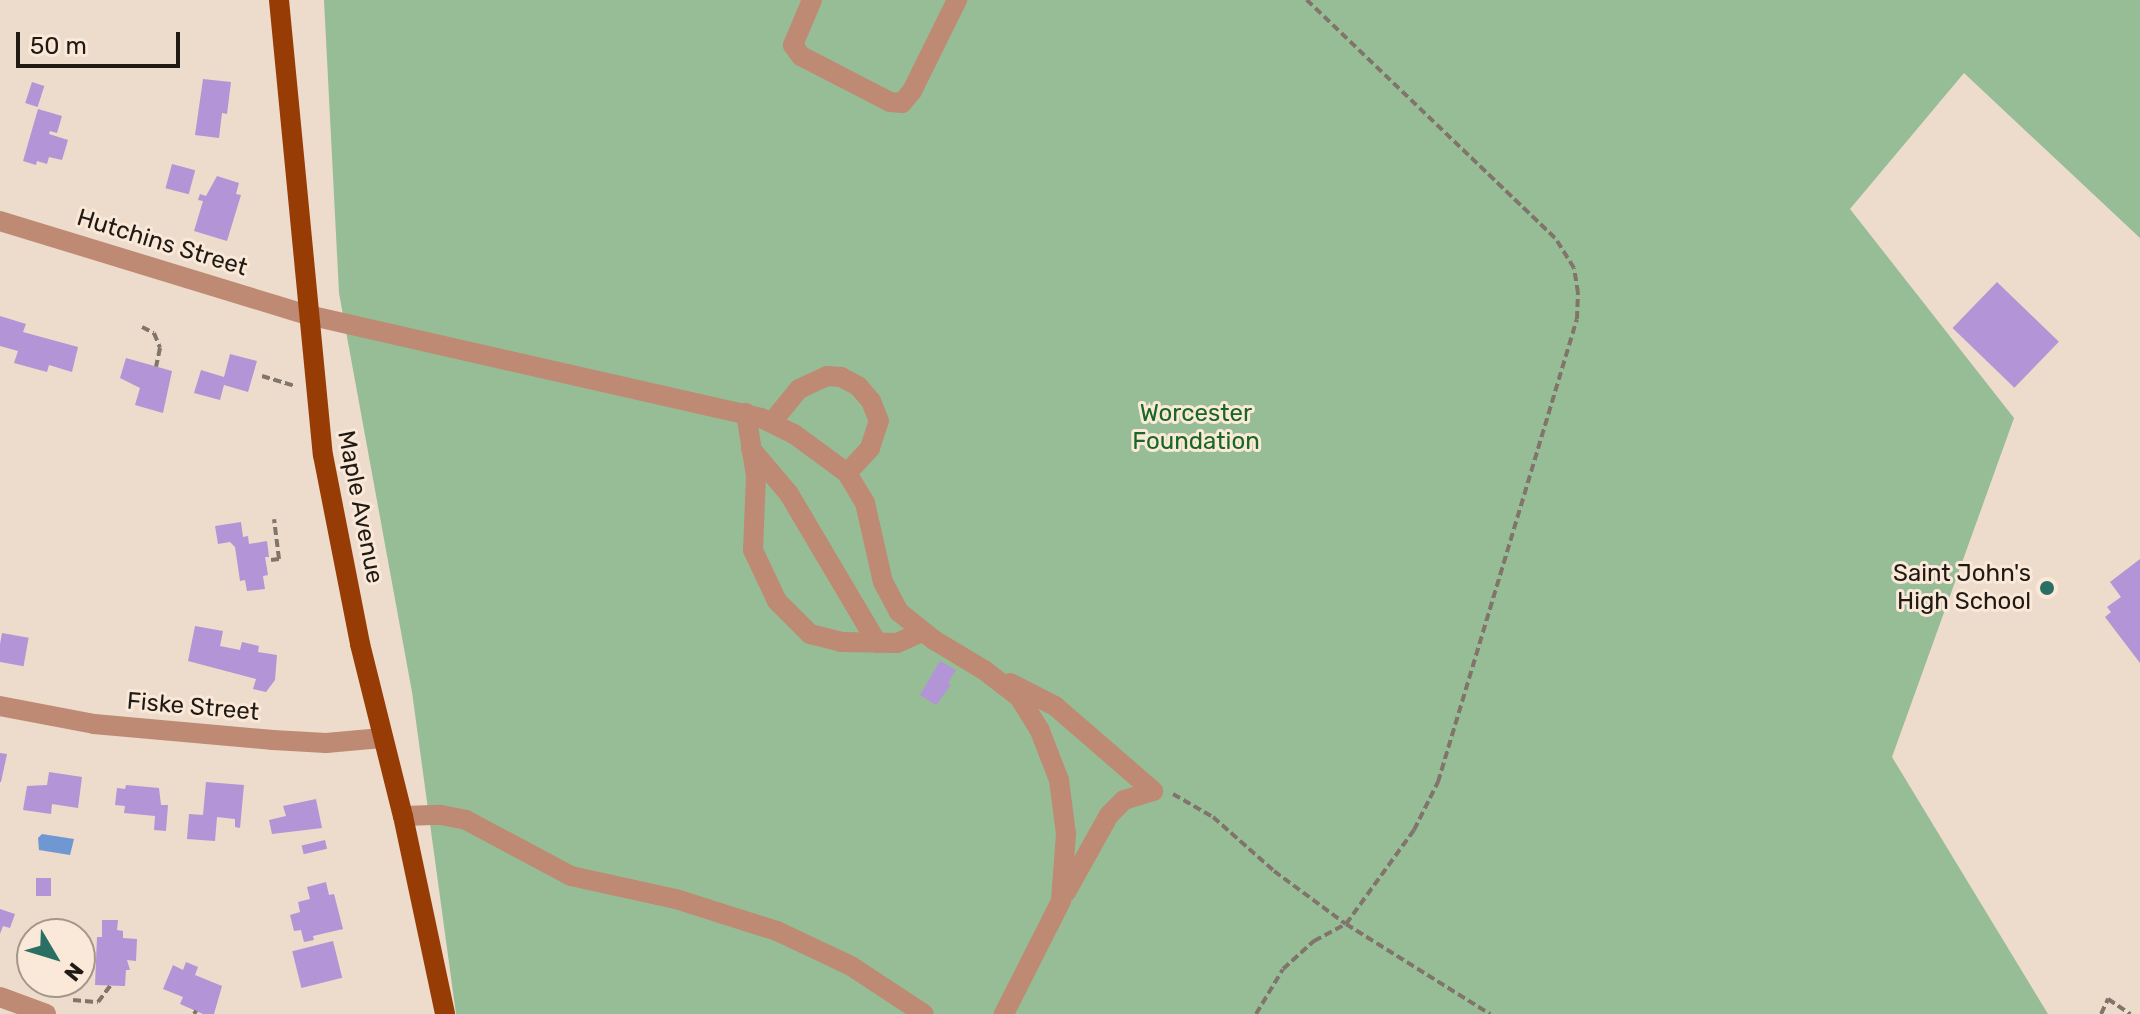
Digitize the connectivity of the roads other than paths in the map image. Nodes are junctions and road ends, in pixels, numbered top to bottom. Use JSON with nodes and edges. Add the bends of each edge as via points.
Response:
{"nodes":[{"id":1,"x":279,"y":0,"type":"edge"},
{"id":2,"x":812,"y":0,"type":"edge"},
{"id":3,"x":957,"y":0,"type":"edge"},
{"id":4,"x":0,"y":221,"type":"edge"},
{"id":5,"x":308,"y":315,"type":"junction"},
{"id":6,"x":746,"y":413,"type":"junction"},
{"id":7,"x":772,"y":422,"type":"junction"},
{"id":8,"x":751,"y":449,"type":"junction"},
{"id":9,"x":847,"y":473,"type":"junction"},
{"id":10,"x":922,"y":632,"type":"junction"},
{"id":11,"x":877,"y":643,"type":"junction"},
{"id":12,"x":997,"y":678,"type":"junction"},
{"id":13,"x":0,"y":706,"type":"edge"},
{"id":14,"x":382,"y":738,"type":"junction"},
{"id":15,"x":403,"y":816,"type":"junction"},
{"id":16,"x":1061,"y":901,"type":"junction"},
{"id":17,"x":0,"y":997,"type":"edge"},
{"id":18,"x":46,"y":1014,"type":"edge"},
{"id":19,"x":445,"y":1014,"type":"edge"},
{"id":20,"x":924,"y":1014,"type":"edge"},
{"id":21,"x":1004,"y":1014,"type":"edge"}],
"edges":[{"from":1,"to":5,"type":"main road","name":"Maple Avenue"},
{"from":2,"to":3,"type":"street","via":[[793,45],[801,56],[890,102],[902,103]]},
{"from":4,"to":5,"type":"street","name":"Hutchins Street"},
{"from":5,"to":6,"type":"street","name":"Hutchins Street"},
{"from":5,"to":14,"type":"main road","name":"Maple Avenue","via":[[323,455]]},
{"from":6,"to":7,"type":"street","name":"Hutchins Street"},
{"from":6,"to":8,"type":"street"},
{"from":7,"to":9,"type":"street","name":"Hutchins Street"},
{"from":7,"to":9,"type":"street","via":[[785,401],[813,380],[834,376],[853,383],[871,401],[879,421],[870,448]]},
{"from":8,"to":11,"type":"street","via":[[789,494]]},
{"from":8,"to":11,"type":"street","via":[[756,476],[753,550],[777,601],[810,634]]},
{"from":9,"to":10,"type":"street","via":[[865,503],[888,593],[899,612]]},
{"from":10,"to":11,"type":"street","via":[[897,643]]},
{"from":10,"to":12,"type":"street"},
{"from":12,"to":16,"type":"street","via":[[1031,713],[1059,780],[1066,834]]},
{"from":12,"to":16,"type":"street","via":[[1055,706],[1153,791],[1124,800],[1109,815]]},
{"from":13,"to":14,"type":"street","name":"Fiske Street","via":[[94,724],[273,740]]},
{"from":14,"to":15,"type":"main road","name":"Maple Avenue"},
{"from":15,"to":19,"type":"main road","name":"Maple Avenue"},
{"from":15,"to":20,"type":"street","via":[[466,820],[571,876],[676,899],[767,927],[851,966]]},
{"from":16,"to":21,"type":"street"},
{"from":17,"to":18,"type":"street"}]}
